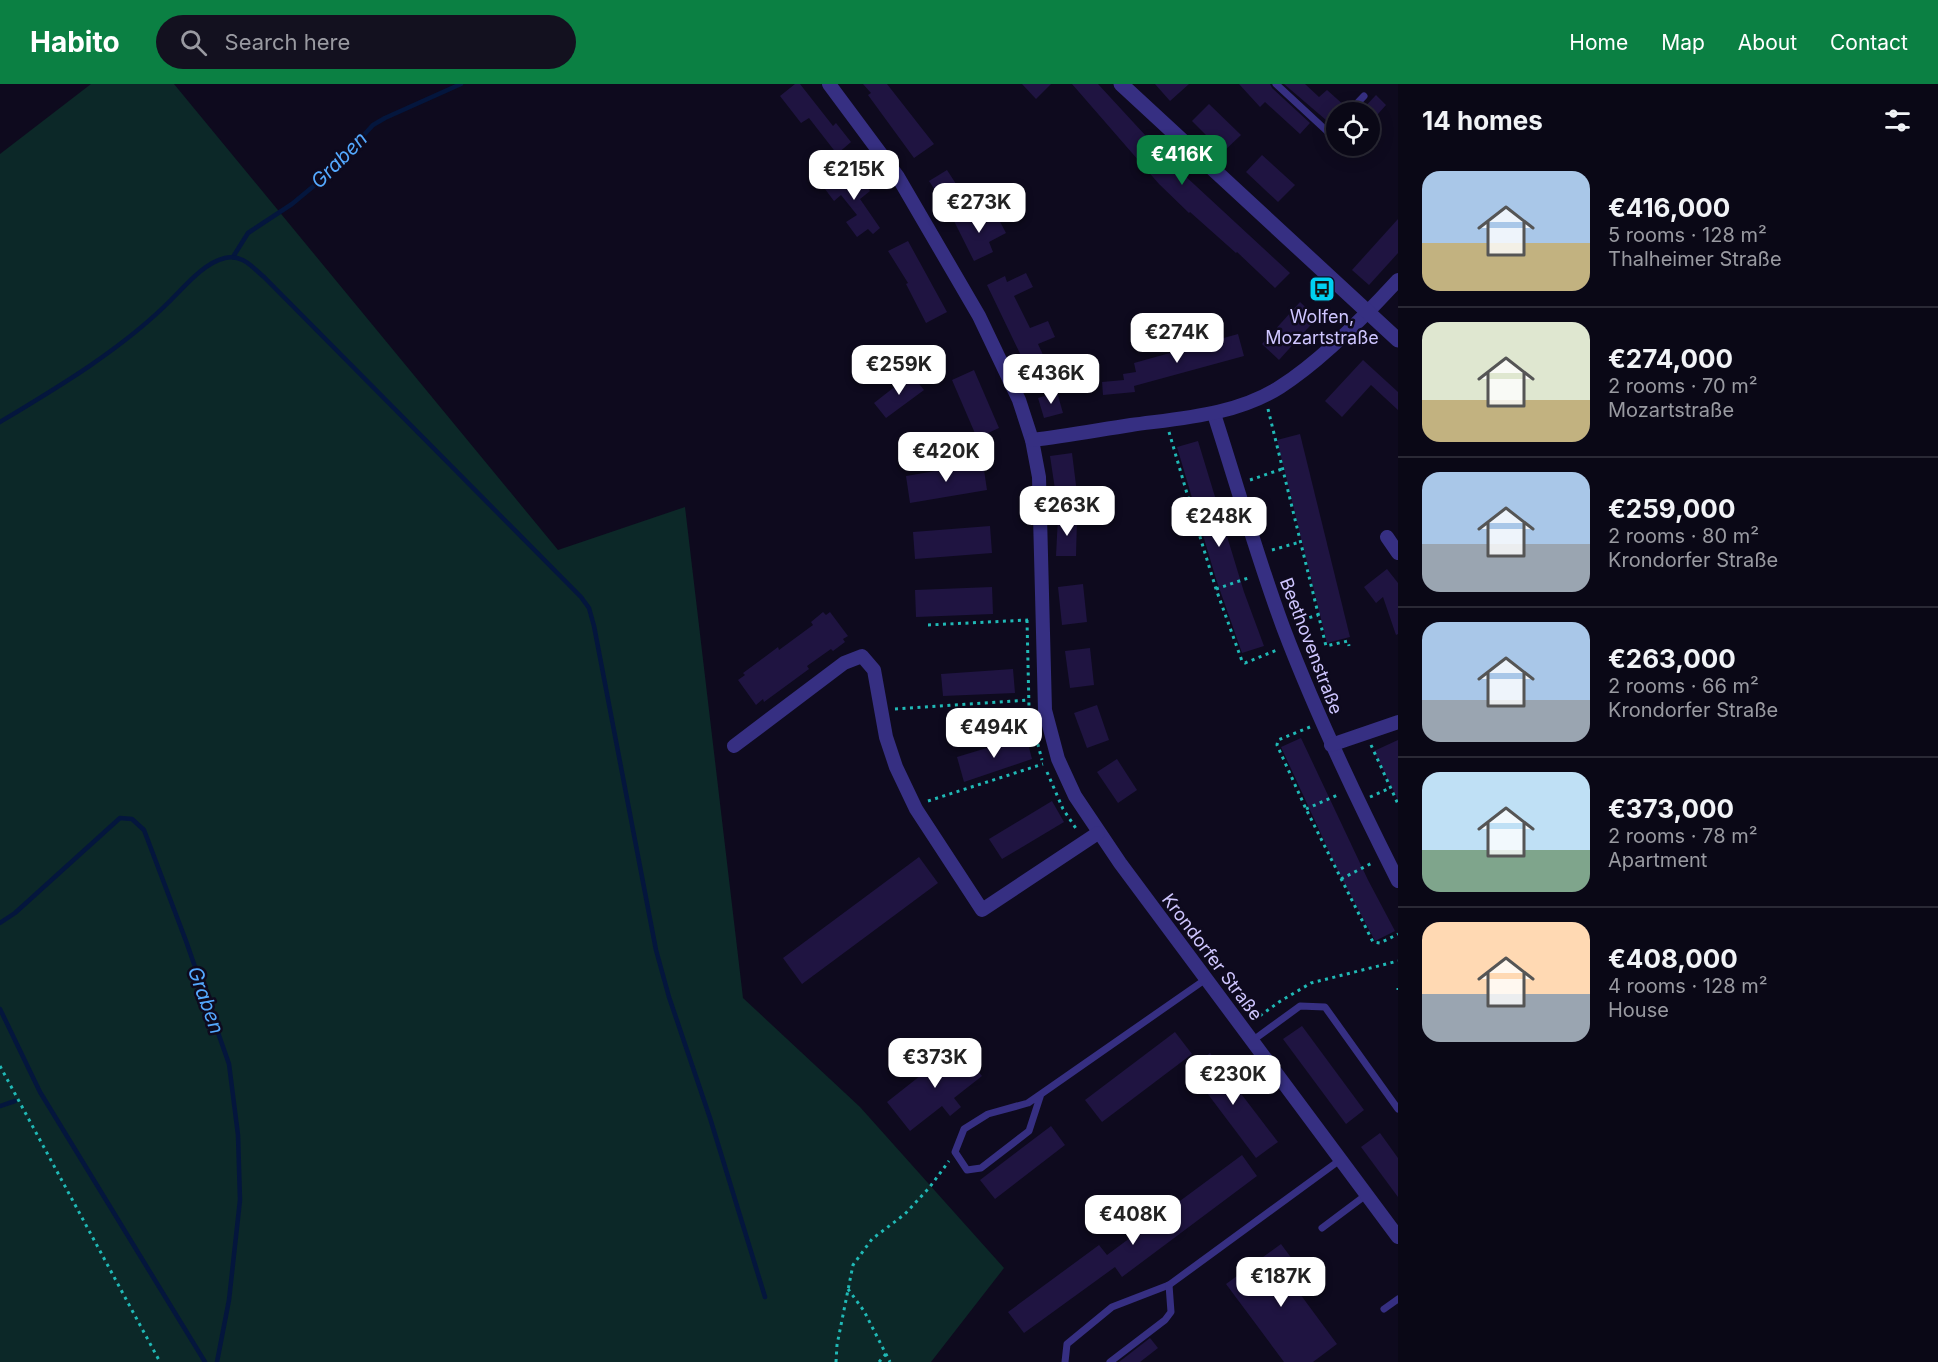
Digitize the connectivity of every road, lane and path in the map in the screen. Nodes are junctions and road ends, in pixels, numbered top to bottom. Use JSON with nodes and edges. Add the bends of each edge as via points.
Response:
{"nodes":[{"id":1,"x":829,"y":84,"type":"edge"},
{"id":2,"x":1121,"y":84,"type":"edge"},
{"id":3,"x":1276,"y":84,"type":"edge"},
{"id":4,"x":1364,"y":96,"type":"dead end"},
{"id":5,"x":1358,"y":102,"type":"edge"},
{"id":6,"x":1326,"y":130,"type":"edge"},
{"id":7,"x":1398,"y":280,"type":"edge"},
{"id":8,"x":1368,"y":313,"type":"junction"},
{"id":9,"x":1398,"y":340,"type":"edge"},
{"id":10,"x":1264,"y":396,"type":"junction"},
{"id":11,"x":1214,"y":414,"type":"junction"},
{"id":12,"x":1166,"y":420,"type":"junction"},
{"id":13,"x":1032,"y":440,"type":"junction"},
{"id":14,"x":1282,"y":469,"type":"junction"},
{"id":15,"x":1237,"y":484,"type":"junction"},
{"id":16,"x":1241,"y":499,"type":"junction"},
{"id":17,"x":1193,"y":514,"type":"junction"},
{"id":18,"x":1387,"y":537,"type":"dead end"},
{"id":19,"x":1300,"y":542,"type":"junction"},
{"id":20,"x":1398,"y":553,"type":"edge"},
{"id":21,"x":1258,"y":554,"type":"junction"},
{"id":22,"x":1264,"y":572,"type":"junction"},
{"id":23,"x":1216,"y":589,"type":"junction"},
{"id":24,"x":1318,"y":615,"type":"junction"},
{"id":25,"x":1043,"y":620,"type":"junction"},
{"id":26,"x":928,"y":625,"type":"dead end"},
{"id":27,"x":1282,"y":625,"type":"junction"},
{"id":28,"x":1290,"y":645,"type":"junction"},
{"id":29,"x":1349,"y":646,"type":"dead end"},
{"id":30,"x":1028,"y":700,"type":"dead end"},
{"id":31,"x":881,"y":710,"type":"junction"},
{"id":32,"x":1398,"y":722,"type":"edge"},
{"id":33,"x":1321,"y":723,"type":"junction"},
{"id":34,"x":1367,"y":732,"type":"junction"},
{"id":35,"x":1331,"y":745,"type":"junction"},
{"id":36,"x":734,"y":746,"type":"dead end"},
{"id":37,"x":1043,"y":764,"type":"dead end"},
{"id":38,"x":1390,"y":788,"type":"junction"},
{"id":39,"x":1352,"y":789,"type":"junction"},
{"id":40,"x":1358,"y":803,"type":"junction"},
{"id":41,"x":1398,"y":804,"type":"edge"},
{"id":42,"x":914,"y":805,"type":"junction"},
{"id":43,"x":1306,"y":809,"type":"junction"},
{"id":44,"x":1098,"y":833,"type":"junction"},
{"id":45,"x":1386,"y":857,"type":"junction"},
{"id":46,"x":1341,"y":879,"type":"junction"},
{"id":47,"x":1398,"y":881,"type":"edge"},
{"id":48,"x":1398,"y":934,"type":"edge"},
{"id":49,"x":1398,"y":961,"type":"edge"},
{"id":50,"x":1206,"y":979,"type":"junction"},
{"id":51,"x":1243,"y":1028,"type":"junction"},
{"id":52,"x":1252,"y":1041,"type":"junction"},
{"id":53,"x":0,"y":1066,"type":"edge"},
{"id":54,"x":2,"y":1076,"type":"edge"},
{"id":55,"x":1041,"y":1094,"type":"junction"},
{"id":56,"x":1398,"y":1109,"type":"edge"},
{"id":57,"x":955,"y":1152,"type":"junction"},
{"id":58,"x":1340,"y":1160,"type":"junction"},
{"id":59,"x":1366,"y":1194,"type":"junction"},
{"id":60,"x":1322,"y":1228,"type":"dead end"},
{"id":61,"x":1398,"y":1237,"type":"edge"},
{"id":62,"x":1169,"y":1285,"type":"junction"},
{"id":63,"x":848,"y":1289,"type":"junction"},
{"id":64,"x":1398,"y":1299,"type":"edge"},
{"id":65,"x":1384,"y":1309,"type":"dead end"},
{"id":66,"x":886,"y":1354,"type":"junction"},
{"id":67,"x":160,"y":1362,"type":"edge"},
{"id":68,"x":836,"y":1362,"type":"edge"},
{"id":69,"x":879,"y":1362,"type":"edge"},
{"id":70,"x":890,"y":1362,"type":"edge"},
{"id":71,"x":1065,"y":1362,"type":"edge"},
{"id":72,"x":1110,"y":1362,"type":"edge"}],
"edges":[{"from":1,"to":13,"type":"street","name":"Krondorfer Straße","via":[[898,177],[970,300],[1011,380]]},
{"from":2,"to":8,"type":"street"},
{"from":3,"to":6,"type":"lane"},
{"from":4,"to":5,"type":"lane"},
{"from":7,"to":8,"type":"street"},
{"from":8,"to":9,"type":"street"},
{"from":8,"to":10,"type":"street","via":[[1305,369]]},
{"from":10,"to":11,"type":"street"},
{"from":10,"to":14,"type":"path"},
{"from":11,"to":12,"type":"street"},
{"from":11,"to":15,"type":"street","name":"Beethovenstraße"},
{"from":12,"to":13,"type":"street"},
{"from":12,"to":17,"type":"path"},
{"from":13,"to":25,"type":"street","name":"Krondorfer Straße","via":[[1040,494]]},
{"from":14,"to":15,"type":"path"},
{"from":14,"to":19,"type":"path"},
{"from":15,"to":16,"type":"street","name":"Beethovenstraße"},
{"from":16,"to":17,"type":"path"},
{"from":16,"to":21,"type":"street","name":"Beethovenstraße"},
{"from":17,"to":23,"type":"path"},
{"from":18,"to":20,"type":"street"},
{"from":19,"to":21,"type":"path"},
{"from":19,"to":24,"type":"path"},
{"from":21,"to":22,"type":"street","name":"Beethovenstraße"},
{"from":22,"to":23,"type":"path"},
{"from":22,"to":27,"type":"street","name":"Beethovenstraße"},
{"from":23,"to":28,"type":"path","via":[[1242,661]]},
{"from":24,"to":27,"type":"path"},
{"from":24,"to":29,"type":"path","via":[[1326,646],[1348,640]]},
{"from":25,"to":26,"type":"path"},
{"from":25,"to":44,"type":"street","name":"Krondorfer Straße","via":[[1044,699],[1051,737],[1075,796]]},
{"from":27,"to":28,"type":"street","name":"Beethovenstraße"},
{"from":28,"to":33,"type":"street","name":"Beethovenstraße"},
{"from":30,"to":31,"type":"path"},
{"from":31,"to":36,"type":"street","via":[[874,670],[862,656],[844,663]]},
{"from":31,"to":42,"type":"street","via":[[896,767]]},
{"from":32,"to":34,"type":"street"},
{"from":33,"to":35,"type":"street","name":"Beethovenstraße"},
{"from":33,"to":43,"type":"path","via":[[1278,740],[1277,745]]},
{"from":34,"to":35,"type":"street"},
{"from":34,"to":38,"type":"path"},
{"from":35,"to":39,"type":"street","name":"Beethovenstraße"},
{"from":37,"to":42,"type":"path"},
{"from":38,"to":40,"type":"path"},
{"from":38,"to":41,"type":"path"},
{"from":39,"to":40,"type":"street","name":"Beethovenstraße"},
{"from":39,"to":43,"type":"path"},
{"from":40,"to":45,"type":"street","name":"Beethovenstraße"},
{"from":42,"to":44,"type":"street","via":[[982,910]]},
{"from":43,"to":46,"type":"path"},
{"from":44,"to":50,"type":"street","name":"Krondorfer Straße"},
{"from":45,"to":46,"type":"path"},
{"from":45,"to":47,"type":"street","name":"Beethovenstraße"},
{"from":46,"to":48,"type":"path","via":[[1373,942],[1380,943]]},
{"from":49,"to":51,"type":"path","via":[[1311,984]]},
{"from":50,"to":51,"type":"street","name":"Krondorfer Straße"},
{"from":50,"to":55,"type":"lane"},
{"from":51,"to":52,"type":"street","name":"Krondorfer Straße"},
{"from":52,"to":56,"type":"lane","via":[[1300,1006],[1325,1007]]},
{"from":52,"to":58,"type":"street","name":"Krondorfer Straße"},
{"from":53,"to":54,"type":"path"},
{"from":54,"to":67,"type":"path","via":[[18,1096]]},
{"from":55,"to":57,"type":"lane","via":[[1028,1104],[988,1114],[964,1130]]},
{"from":55,"to":57,"type":"lane","via":[[1029,1131],[981,1167],[967,1170]]},
{"from":57,"to":63,"type":"path","via":[[929,1188],[872,1239],[853,1265]]},
{"from":58,"to":59,"type":"street","name":"Krondorfer Straße"},
{"from":58,"to":62,"type":"lane"},
{"from":59,"to":60,"type":"lane"},
{"from":59,"to":61,"type":"street","name":"Krondorfer Straße"},
{"from":62,"to":71,"type":"lane","via":[[1112,1307],[1067,1344]]},
{"from":62,"to":72,"type":"lane","via":[[1171,1312],[1165,1320]]},
{"from":63,"to":66,"type":"path"},
{"from":63,"to":68,"type":"path"},
{"from":64,"to":65,"type":"lane"},
{"from":66,"to":69,"type":"path"},
{"from":66,"to":70,"type":"path"}]}
